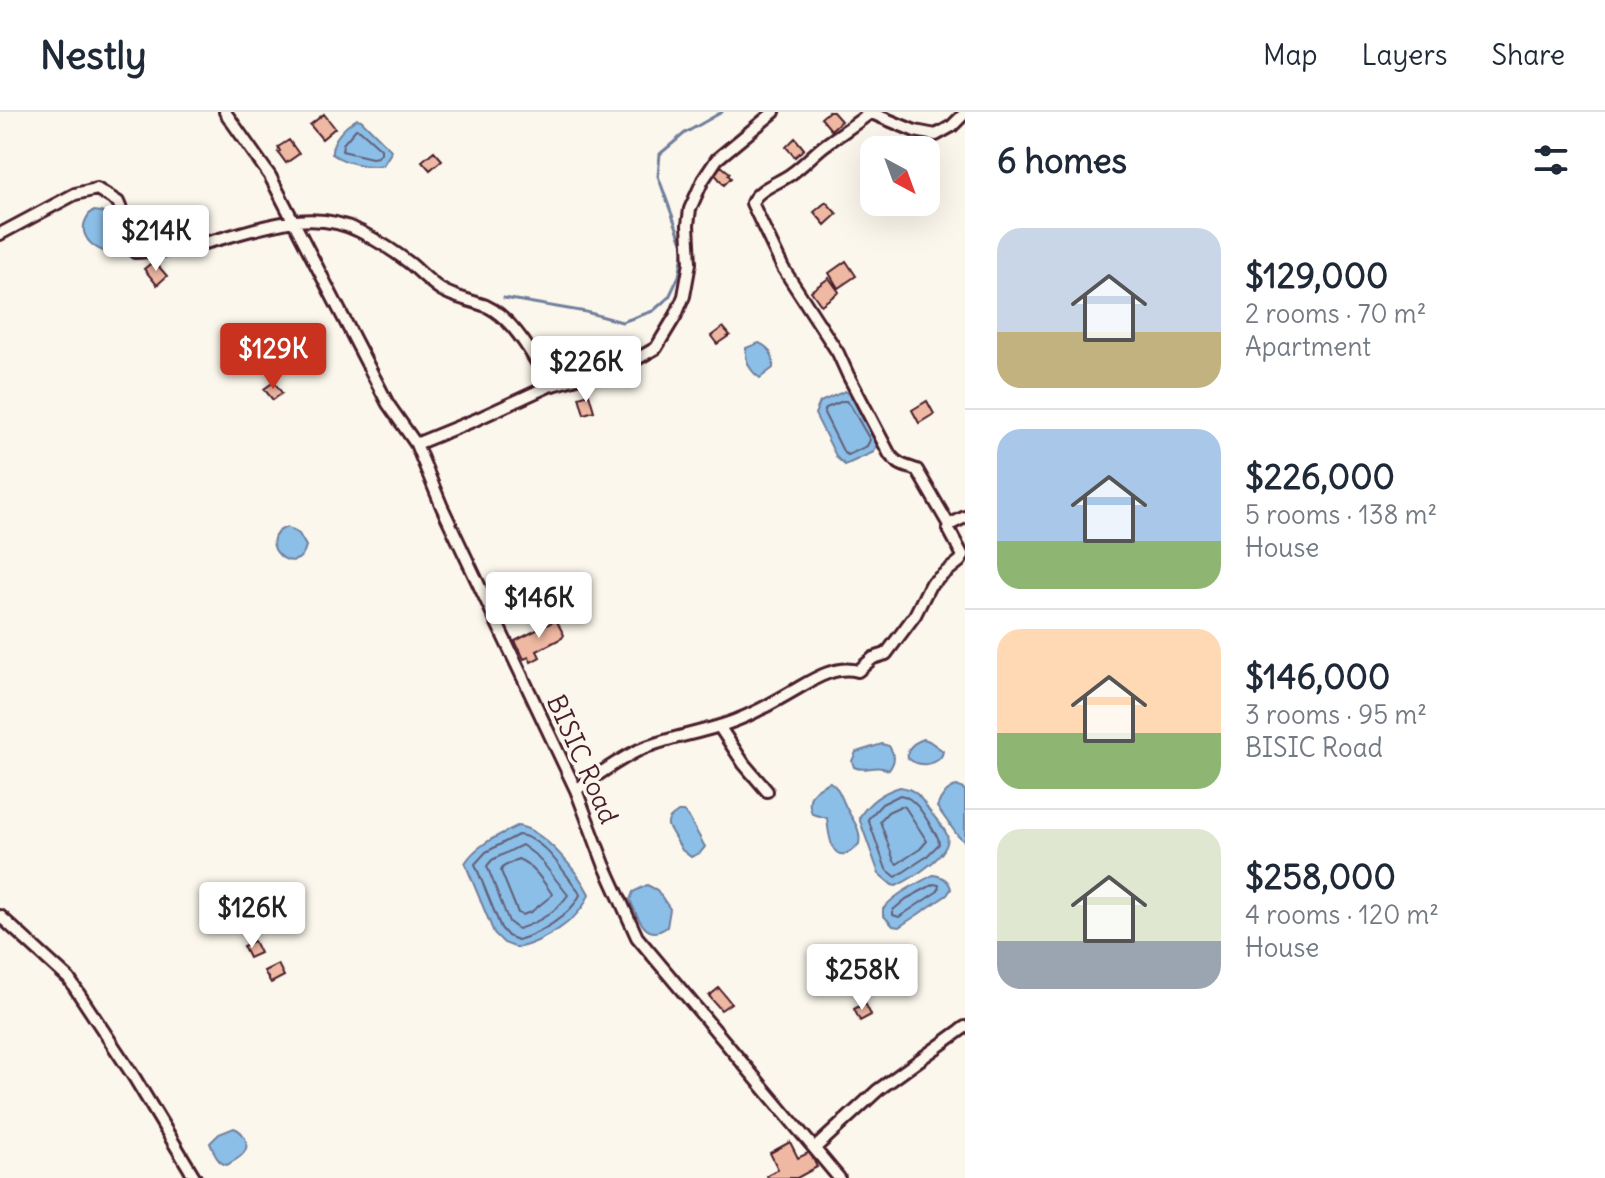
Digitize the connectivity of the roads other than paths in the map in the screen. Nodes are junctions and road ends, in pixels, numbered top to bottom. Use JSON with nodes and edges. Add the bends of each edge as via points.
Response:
{"nodes":[{"id":1,"x":225,"y":112,"type":"edge"},
{"id":2,"x":774,"y":112,"type":"edge"},
{"id":3,"x":870,"y":112,"type":"edge"},
{"id":4,"x":965,"y":113,"type":"edge"},
{"id":5,"x":294,"y":222,"type":"junction"},
{"id":6,"x":0,"y":234,"type":"edge"},
{"id":7,"x":549,"y":386,"type":"junction"},
{"id":8,"x":416,"y":444,"type":"junction"},
{"id":9,"x":965,"y":517,"type":"edge"},
{"id":10,"x":949,"y":525,"type":"junction"},
{"id":11,"x":719,"y":726,"type":"junction"},
{"id":12,"x":576,"y":790,"type":"junction"},
{"id":13,"x":767,"y":791,"type":"dead end"},
{"id":14,"x":0,"y":916,"type":"edge"},
{"id":15,"x":965,"y":1027,"type":"edge"},
{"id":16,"x":815,"y":1148,"type":"junction"},
{"id":17,"x":195,"y":1178,"type":"edge"},
{"id":18,"x":839,"y":1178,"type":"edge"}],
"edges":[{"from":1,"to":5,"type":"street","name":"BISIC Road","via":[[270,176]]},
{"from":2,"to":7,"type":"street","via":[[717,159],[703,180],[690,209],[684,296],[656,348],[630,363]]},
{"from":3,"to":4,"type":"street","via":[[936,135]]},
{"from":3,"to":10,"type":"street","via":[[795,172],[758,193],[752,203],[783,268],[838,353],[890,455],[896,463],[917,470]]},
{"from":5,"to":6,"type":"street","via":[[176,250],[135,252],[118,202],[97,189],[75,194]]},
{"from":5,"to":7,"type":"street","via":[[340,224],[360,231],[441,290],[496,312],[517,334]]},
{"from":5,"to":8,"type":"street","name":"BISIC Road","via":[[388,404]]},
{"from":7,"to":8,"type":"street"},
{"from":8,"to":12,"type":"street","name":"BISIC Road"},
{"from":9,"to":10,"type":"street"},
{"from":10,"to":11,"type":"street","via":[[963,556],[930,585],[886,654],[858,671],[848,668],[825,675]]},
{"from":11,"to":12,"type":"street","via":[[640,749]]},
{"from":11,"to":13,"type":"street"},
{"from":12,"to":16,"type":"street","name":"BISIC Road","via":[[637,937]]},
{"from":14,"to":17,"type":"street","via":[[69,979]]},
{"from":15,"to":16,"type":"street","via":[[878,1090]]},
{"from":16,"to":18,"type":"street","name":"BISIC Road"}]}
